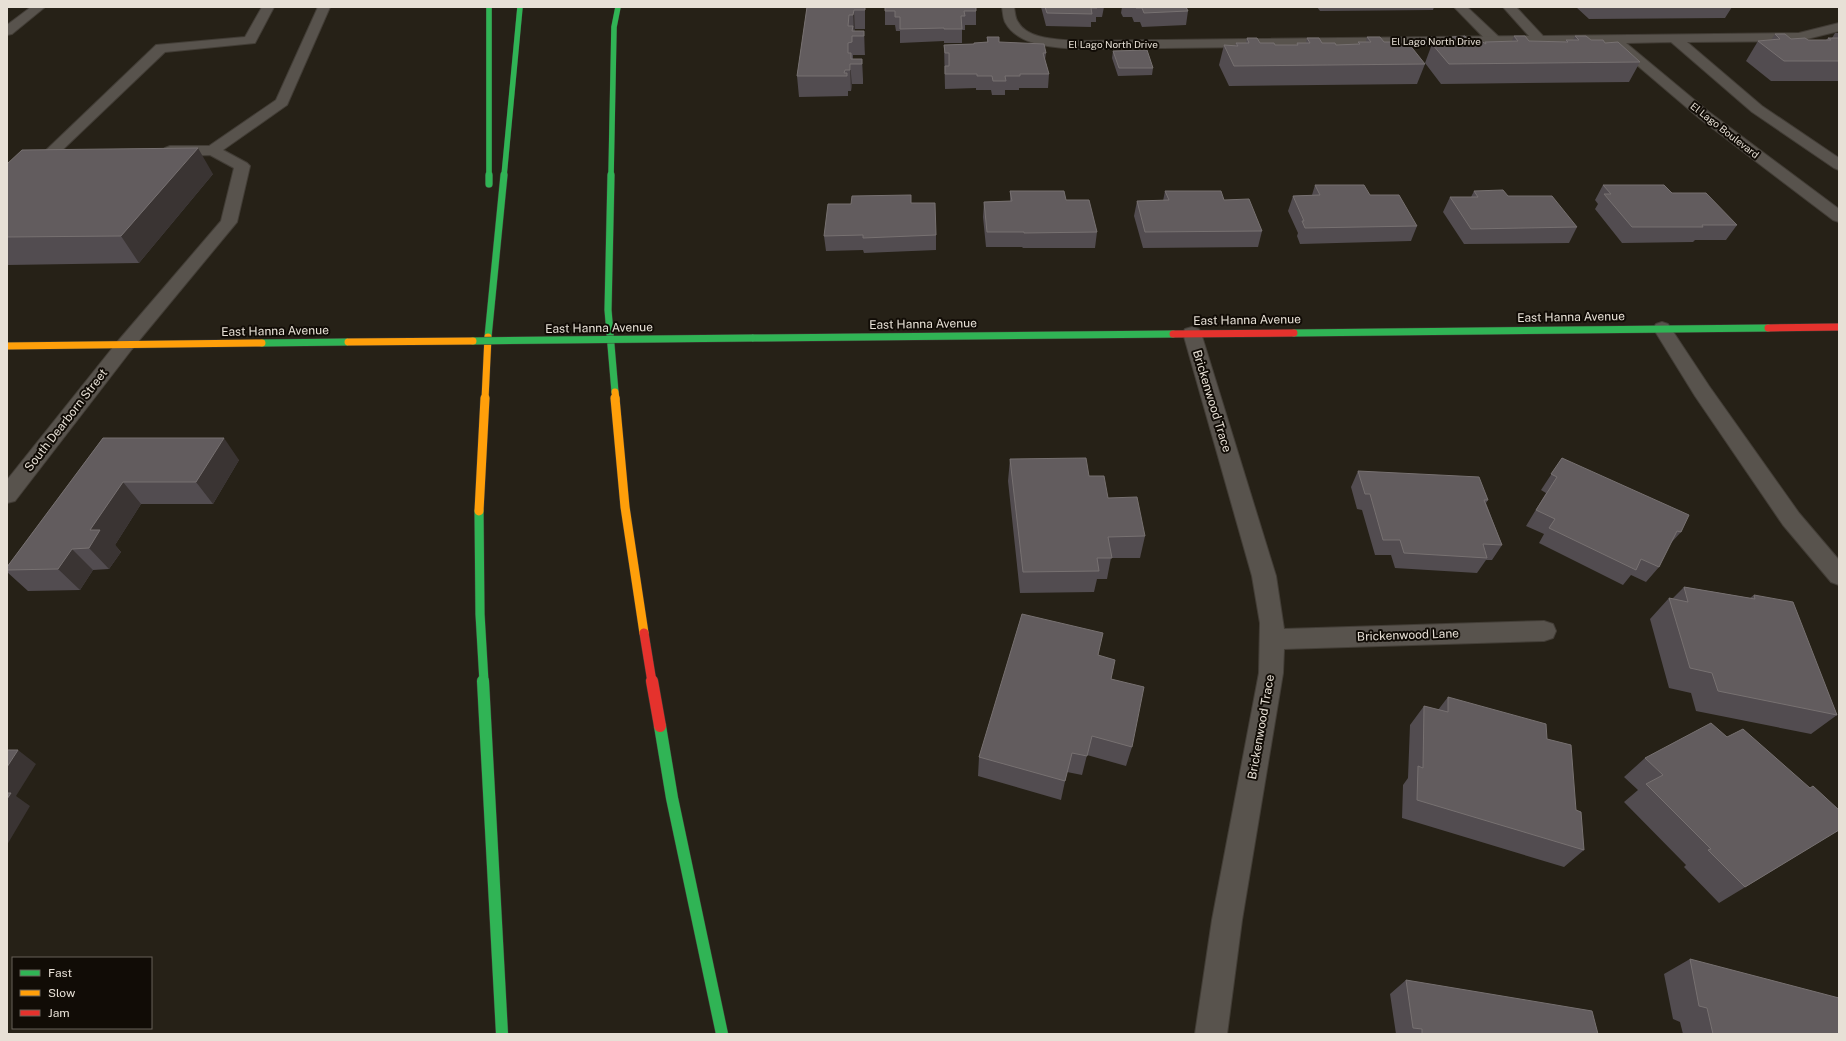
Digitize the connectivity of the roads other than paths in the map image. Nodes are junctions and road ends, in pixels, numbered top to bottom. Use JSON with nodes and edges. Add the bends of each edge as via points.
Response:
{"nodes":[{"id":1,"x":39,"y":7,"type":"edge"},
{"id":2,"x":268,"y":7,"type":"edge"},
{"id":3,"x":324,"y":7,"type":"edge"},
{"id":4,"x":489,"y":7,"type":"edge"},
{"id":5,"x":520,"y":7,"type":"edge"},
{"id":6,"x":612,"y":7,"type":"edge"},
{"id":7,"x":618,"y":7,"type":"edge"},
{"id":8,"x":1008,"y":7,"type":"edge"},
{"id":9,"x":1460,"y":7,"type":"edge"},
{"id":10,"x":1509,"y":7,"type":"edge"},
{"id":11,"x":614,"y":27,"type":"junction"},
{"id":12,"x":1839,"y":27,"type":"edge"},
{"id":13,"x":7,"y":31,"type":"edge"},
{"id":14,"x":1674,"y":38,"type":"junction"},
{"id":15,"x":1614,"y":39,"type":"junction"},
{"id":16,"x":1494,"y":40,"type":"junction"},
{"id":17,"x":1540,"y":40,"type":"junction"},
{"id":18,"x":213,"y":150,"type":"junction"},
{"id":19,"x":159,"y":152,"type":"edge"},
{"id":20,"x":73,"y":154,"type":"edge"},
{"id":21,"x":1839,"y":165,"type":"edge"},
{"id":22,"x":489,"y":196,"type":"dead end"},
{"id":23,"x":1839,"y":217,"type":"edge"},
{"id":24,"x":490,"y":228,"type":"dead end"},
{"id":25,"x":490,"y":307,"type":"junction"},
{"id":26,"x":1839,"y":327,"type":"edge"},
{"id":27,"x":1662,"y":328,"type":"junction"},
{"id":28,"x":1192,"y":333,"type":"junction"},
{"id":29,"x":125,"y":345,"type":"junction"},
{"id":30,"x":7,"y":346,"type":"edge"},
{"id":31,"x":7,"y":495,"type":"edge"},
{"id":32,"x":1839,"y":576,"type":"edge"},
{"id":33,"x":1544,"y":631,"type":"dead end"},
{"id":34,"x":1271,"y":638,"type":"junction"},
{"id":35,"x":502,"y":1034,"type":"edge"},
{"id":36,"x":722,"y":1034,"type":"edge"},
{"id":37,"x":1210,"y":1034,"type":"edge"}],
"edges":[{"from":1,"to":13,"type":"street"},
{"from":2,"to":20,"type":"street","via":[[250,40],[161,48],[44,160]]},
{"from":3,"to":18,"type":"street","via":[[282,102]]},
{"from":4,"to":22,"type":"main road"},
{"from":5,"to":25,"type":"main road"},
{"from":6,"to":11,"type":"main road"},
{"from":7,"to":11,"type":"main road"},
{"from":8,"to":16,"type":"street","name":"El Lago North Drive","via":[[1013,26],[1022,33],[1048,42],[1076,45]]},
{"from":9,"to":16,"type":"street"},
{"from":10,"to":17,"type":"street"},
{"from":11,"to":36,"type":"main road","via":[[608,310],[625,507],[672,798]]},
{"from":12,"to":14,"type":"street","name":"El Lago North Drive","via":[[1799,37]]},
{"from":14,"to":15,"type":"street","name":"El Lago North Drive"},
{"from":14,"to":21,"type":"street","via":[[1756,109]]},
{"from":15,"to":17,"type":"street","name":"El Lago North Drive"},
{"from":15,"to":23,"type":"street","name":"El Lago Boulevard","via":[[1704,115]]},
{"from":16,"to":17,"type":"street","name":"El Lago North Drive"},
{"from":18,"to":19,"type":"street"},
{"from":18,"to":29,"type":"street","name":"South Dearborn Street","via":[[242,166],[229,222]]},
{"from":24,"to":25,"type":"main road"},
{"from":25,"to":35,"type":"main road","via":[[479,502],[480,614]]},
{"from":26,"to":27,"type":"main road","name":"East Hanna Avenue"},
{"from":27,"to":28,"type":"main road","name":"East Hanna Avenue"},
{"from":27,"to":32,"type":"street","via":[[1702,391],[1791,519]]},
{"from":28,"to":29,"type":"main road","name":"East Hanna Avenue","bridge":true},
{"from":28,"to":34,"type":"street","name":"Brickenwood Trace","via":[[1264,576],[1270,608]]},
{"from":29,"to":30,"type":"main road","name":"East Hanna Avenue"},
{"from":29,"to":31,"type":"street","name":"South Dearborn Street"},
{"from":33,"to":34,"type":"street","name":"Brickenwood Lane"},
{"from":34,"to":37,"type":"street","name":"Brickenwood Trace","via":[[1271,674],[1227,920]]}]}
